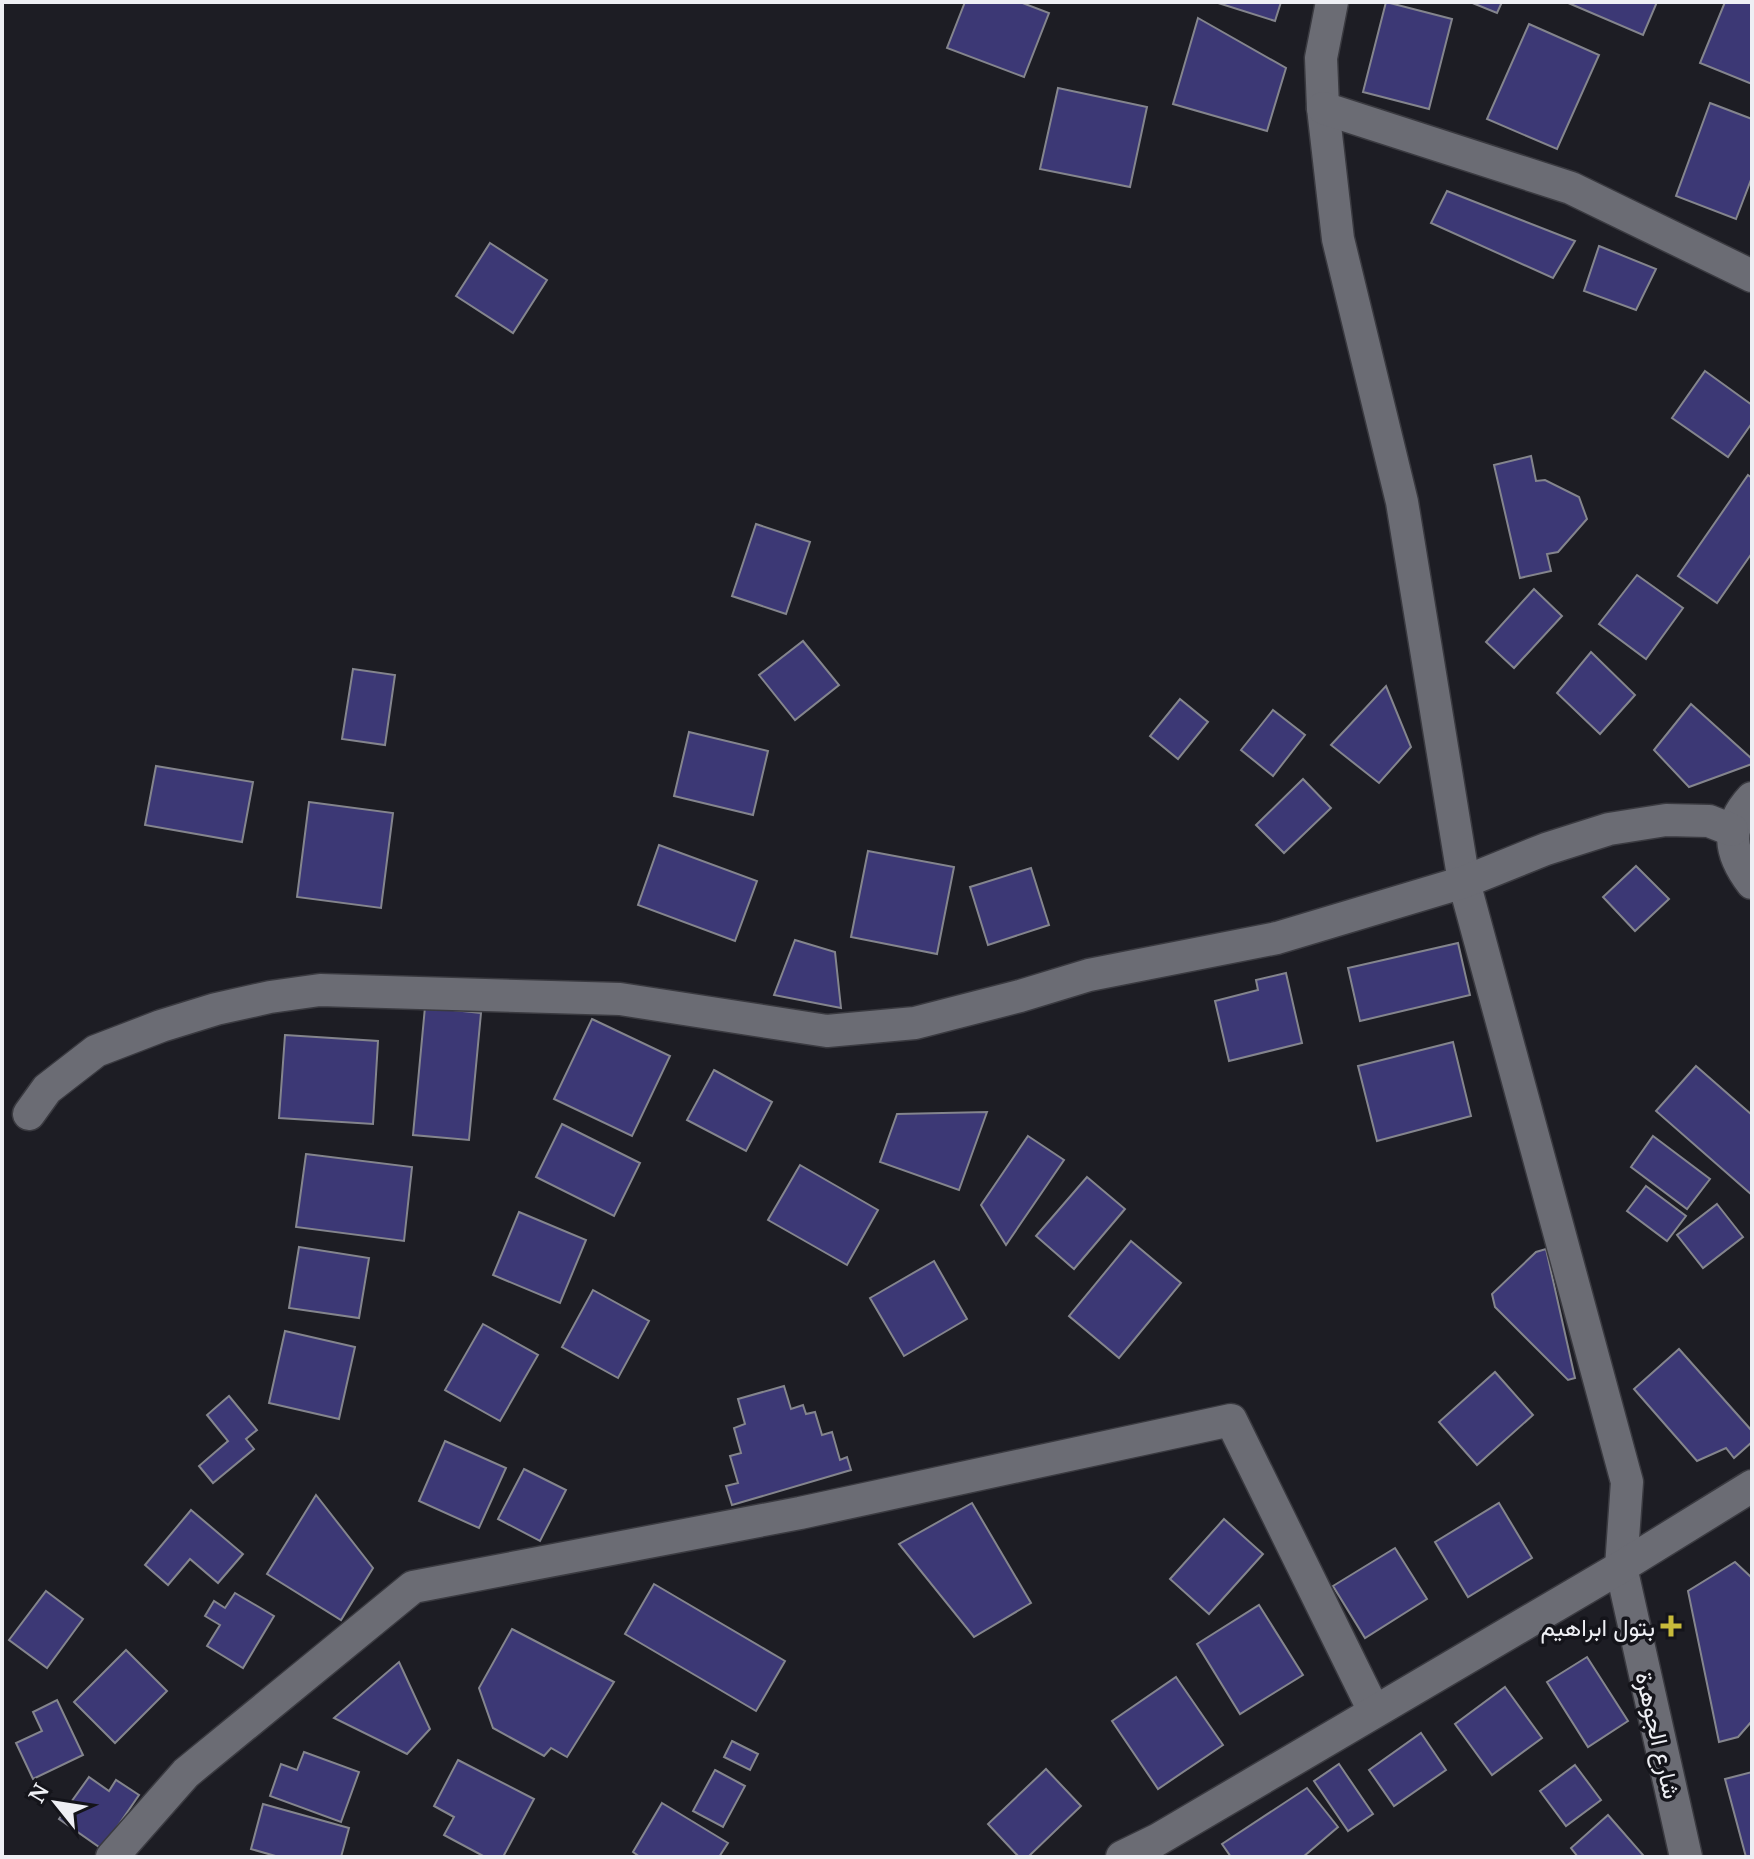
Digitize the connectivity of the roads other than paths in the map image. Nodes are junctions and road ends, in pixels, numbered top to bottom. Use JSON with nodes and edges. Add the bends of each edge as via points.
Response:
{"nodes":[{"id":1,"x":1332,"y":2,"type":"edge"},
{"id":2,"x":1323,"y":108,"type":"junction"},
{"id":3,"x":1752,"y":276,"type":"edge"},
{"id":4,"x":1752,"y":798,"type":"edge"},
{"id":5,"x":1732,"y":830,"type":"junction"},
{"id":6,"x":1464,"y":882,"type":"junction"},
{"id":7,"x":1752,"y":883,"type":"edge"},
{"id":8,"x":29,"y":1114,"type":"dead end"},
{"id":9,"x":1752,"y":1486,"type":"edge"},
{"id":10,"x":1621,"y":1567,"type":"junction"},
{"id":11,"x":1374,"y":1711,"type":"junction"},
{"id":12,"x":1168,"y":1848,"type":"edge"},
{"id":13,"x":112,"y":1857,"type":"edge"},
{"id":14,"x":1122,"y":1857,"type":"edge"},
{"id":15,"x":1686,"y":1857,"type":"edge"}],
"edges":[{"from":1,"to":2,"type":"street","name":"شارع الجوهرة","via":[[1321,58]]},
{"from":2,"to":3,"type":"street","via":[[1571,188]]},
{"from":2,"to":6,"type":"street","name":"شارع الجوهرة","via":[[1338,239],[1402,502]]},
{"from":4,"to":5,"type":"street"},
{"from":5,"to":6,"type":"street","via":[[1709,821],[1666,820],[1609,829]]},
{"from":5,"to":7,"type":"street","via":[[1738,865]]},
{"from":6,"to":8,"type":"street","via":[[1277,938],[1089,975],[915,1023],[827,1031],[620,999],[320,990],[270,997],[161,1026],[96,1051],[47,1089]]},
{"from":6,"to":10,"type":"street","name":"شارع الجوهرة","via":[[1627,1482]]},
{"from":9,"to":10,"type":"street"},
{"from":10,"to":11,"type":"street"},
{"from":10,"to":15,"type":"street","name":"شارع الجوهرة"},
{"from":11,"to":12,"type":"street"},
{"from":11,"to":13,"type":"street","via":[[1231,1420],[800,1513],[413,1587],[186,1773]]},
{"from":12,"to":14,"type":"street"}]}
